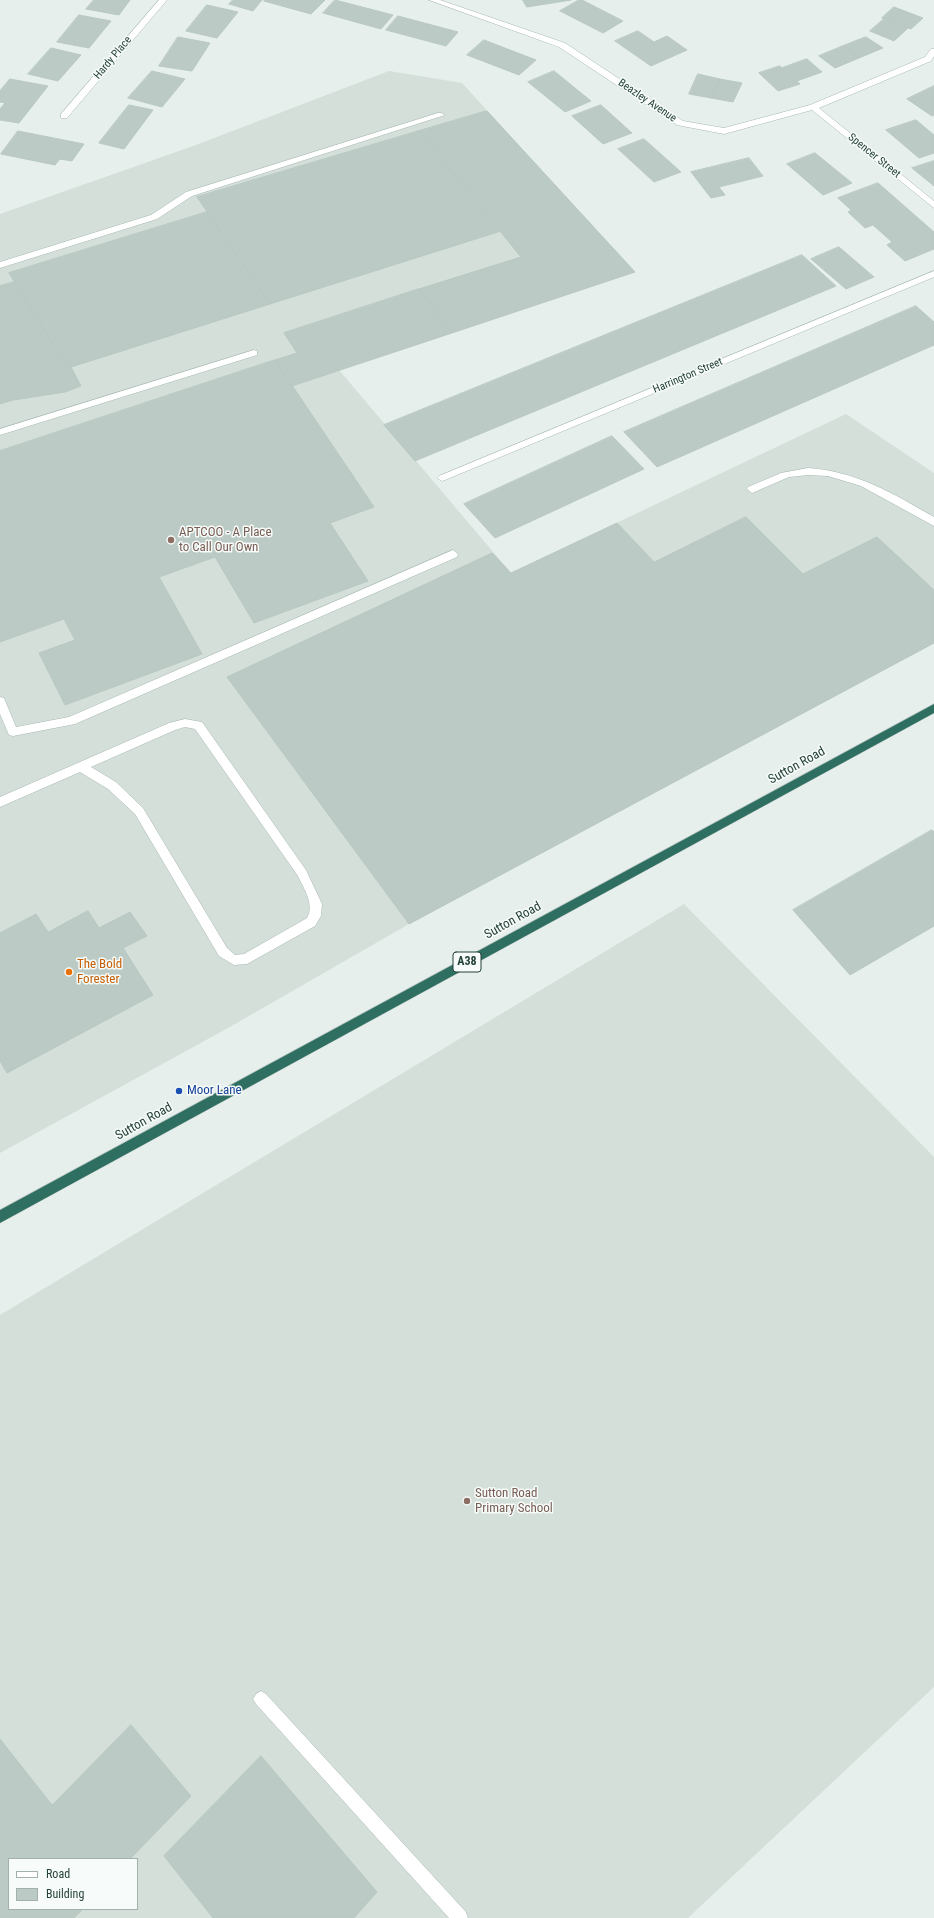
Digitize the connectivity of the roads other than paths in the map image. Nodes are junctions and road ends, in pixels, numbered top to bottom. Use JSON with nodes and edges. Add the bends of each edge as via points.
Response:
{"nodes":[{"id":1,"x":163,"y":0,"type":"edge"},
{"id":2,"x":433,"y":0,"type":"edge"},
{"id":3,"x":447,"y":2,"type":"edge"},
{"id":4,"x":934,"y":51,"type":"edge"},
{"id":5,"x":813,"y":107,"type":"junction"},
{"id":6,"x":441,"y":115,"type":"dead end"},
{"id":7,"x":64,"y":116,"type":"dead end"},
{"id":8,"x":934,"y":205,"type":"edge"},
{"id":9,"x":0,"y":265,"type":"edge"},
{"id":10,"x":934,"y":274,"type":"edge"},
{"id":11,"x":254,"y":353,"type":"dead end"},
{"id":12,"x":0,"y":432,"type":"edge"},
{"id":13,"x":442,"y":478,"type":"dead end"},
{"id":14,"x":752,"y":489,"type":"dead end"},
{"id":15,"x":934,"y":522,"type":"edge"},
{"id":16,"x":453,"y":554,"type":"dead end"},
{"id":17,"x":0,"y":701,"type":"edge"},
{"id":18,"x":934,"y":708,"type":"edge"},
{"id":19,"x":80,"y":767,"type":"junction"},
{"id":20,"x":0,"y":802,"type":"edge"},
{"id":21,"x":0,"y":1217,"type":"edge"},
{"id":22,"x":261,"y":1699,"type":"dead end"},
{"id":23,"x":460,"y":1918,"type":"edge"}],
"edges":[{"from":1,"to":7,"type":"street","name":"Hardy Place"},
{"from":2,"to":3,"type":"street","name":"Beazley Avenue"},
{"from":3,"to":5,"type":"street","name":"Beazley Avenue","via":[[562,45],[680,123],[724,131]]},
{"from":4,"to":5,"type":"street","name":"Beazley Avenue","via":[[928,59]]},
{"from":5,"to":8,"type":"street","name":"Spencer Street"},
{"from":6,"to":9,"type":"street","via":[[189,194],[154,217]]},
{"from":10,"to":13,"type":"street","name":"Harrington Street"},
{"from":11,"to":12,"type":"street"},
{"from":14,"to":15,"type":"street","via":[[789,474],[824,471],[842,475],[892,497]]},
{"from":16,"to":17,"type":"street","via":[[71,721],[13,732]]},
{"from":18,"to":21,"type":"highway","name":"Sutton Road","number":"A38"},
{"from":19,"to":19,"type":"street","via":[[101,777],[121,792],[139,811],[223,952],[232,960],[238,962],[247,959],[311,922],[315,917],[317,911],[314,898],[302,873],[198,725],[185,723],[173,726]]},
{"from":19,"to":20,"type":"street"},
{"from":22,"to":23,"type":"street"}]}
